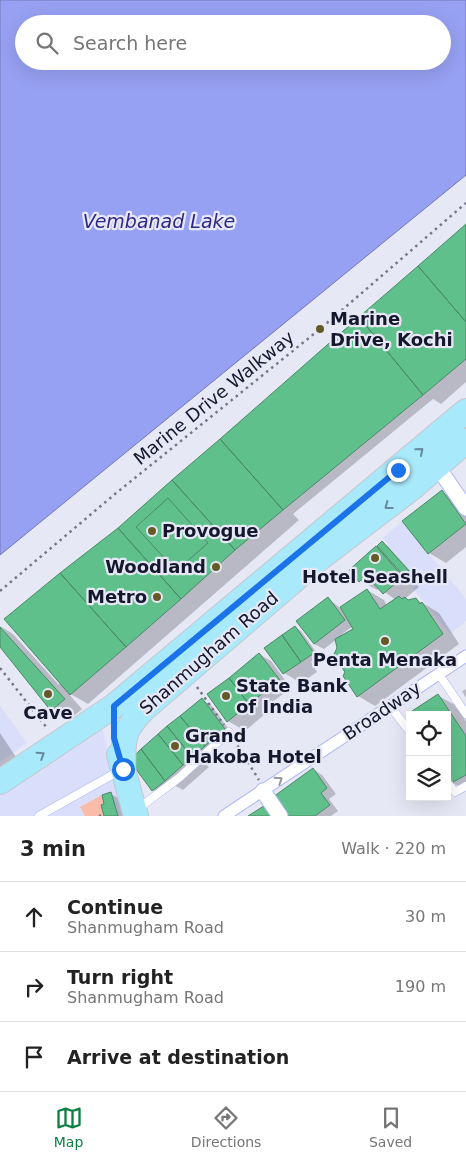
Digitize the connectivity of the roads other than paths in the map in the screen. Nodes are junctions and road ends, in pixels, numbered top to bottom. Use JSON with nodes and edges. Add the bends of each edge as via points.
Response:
{"nodes":[{"id":1,"x":466,"y":411,"type":"edge"},
{"id":2,"x":466,"y":441,"type":"edge"},
{"id":3,"x":437,"y":466,"type":"junction"},
{"id":4,"x":405,"y":479,"type":"junction"},
{"id":5,"x":466,"y":508,"type":"edge"},
{"id":6,"x":466,"y":656,"type":"edge"},
{"id":7,"x":438,"y":673,"type":"junction"},
{"id":8,"x":390,"y":706,"type":"junction"},
{"id":9,"x":466,"y":714,"type":"edge"},
{"id":10,"x":121,"y":715,"type":"junction"},
{"id":11,"x":406,"y":727,"type":"edge"},
{"id":12,"x":229,"y":732,"type":"dead end"},
{"id":13,"x":123,"y":769,"type":"junction"},
{"id":14,"x":0,"y":782,"type":"edge"},
{"id":15,"x":466,"y":786,"type":"edge"},
{"id":16,"x":451,"y":787,"type":"edge"},
{"id":17,"x":263,"y":791,"type":"junction"},
{"id":18,"x":136,"y":814,"type":"edge"},
{"id":19,"x":39,"y":816,"type":"edge"},
{"id":20,"x":224,"y":816,"type":"edge"},
{"id":21,"x":280,"y":816,"type":"edge"}],
"edges":[{"from":4,"to":1,"type":"main road","name":"Shanmugham Road","one_way":true},
{"from":2,"to":3,"type":"main road","name":"Shanmugham Road"},
{"from":3,"to":4,"type":"main road","name":"Shanmugham Road"},
{"from":3,"to":5,"type":"street"},
{"from":4,"to":10,"type":"main road","name":"Shanmugham Road"},
{"from":6,"to":7,"type":"street","name":"Broadway"},
{"from":7,"to":8,"type":"street","name":"Broadway"},
{"from":7,"to":9,"type":"lane"},
{"from":8,"to":11,"type":"lane"},
{"from":17,"to":8,"type":"street","name":"Broadway","one_way":true},
{"from":10,"to":13,"type":"main road","name":"Shanmugham Road","via":[[114,738]]},
{"from":14,"to":10,"type":"main road","name":"Shanmugham Road","one_way":true,"via":[[59,744]]},
{"from":12,"to":18,"type":"lane"},
{"from":13,"to":18,"type":"main road","name":"Shanmugham Road"},
{"from":13,"to":19,"type":"lane"},
{"from":15,"to":16,"type":"lane","via":[[455,792]]},
{"from":17,"to":20,"type":"street","name":"Broadway"},
{"from":17,"to":21,"type":"street"}]}
